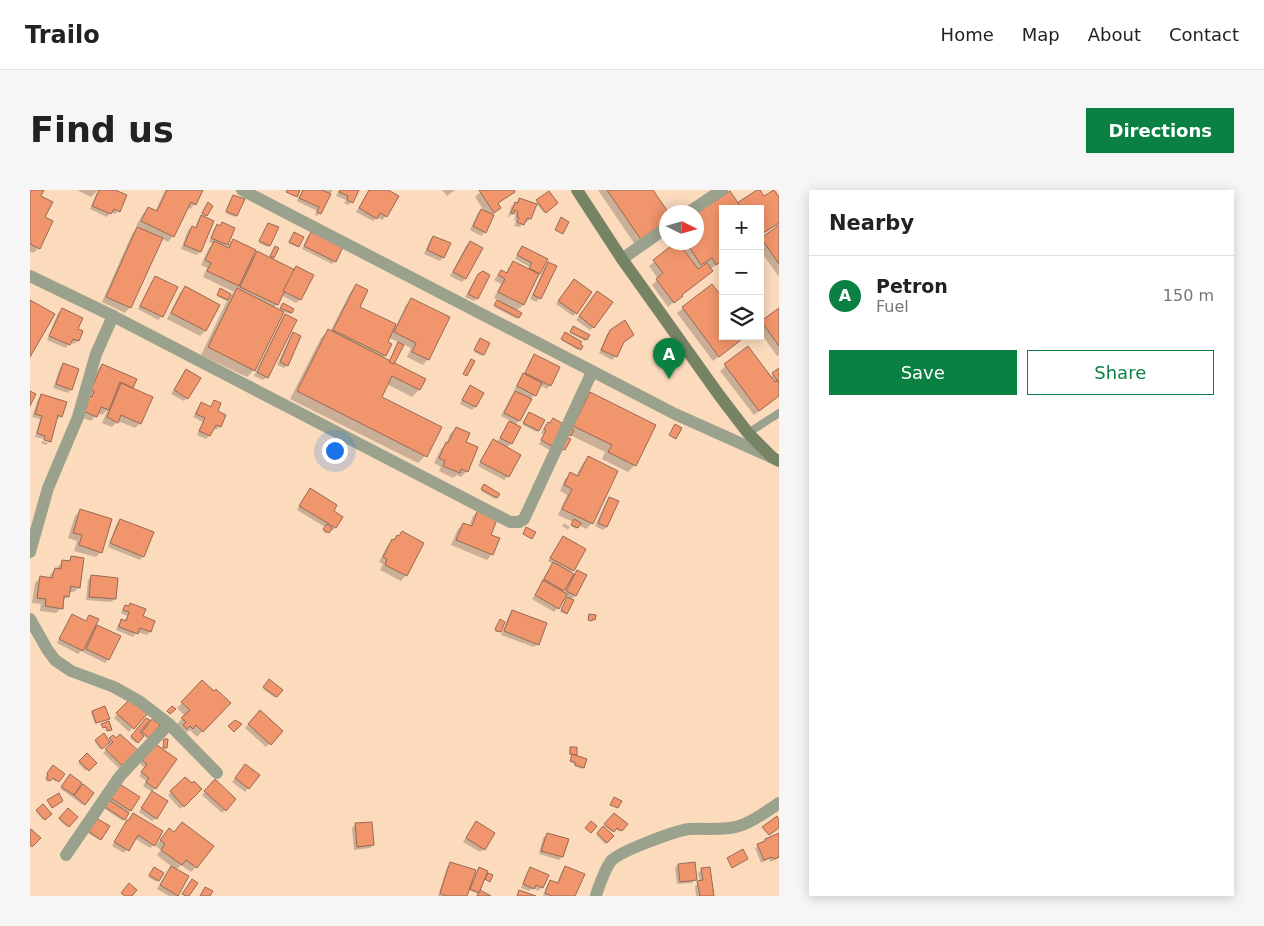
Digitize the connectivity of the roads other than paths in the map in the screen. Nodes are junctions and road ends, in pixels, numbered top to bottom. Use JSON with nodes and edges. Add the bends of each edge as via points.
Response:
{"nodes":[{"id":1,"x":242,"y":190,"type":"edge"},
{"id":2,"x":577,"y":190,"type":"edge"},
{"id":3,"x":722,"y":190,"type":"edge"},
{"id":4,"x":700,"y":205,"type":"edge"},
{"id":5,"x":659,"y":233,"type":"edge"},
{"id":6,"x":622,"y":259,"type":"junction"},
{"id":7,"x":30,"y":276,"type":"edge"},
{"id":8,"x":113,"y":316,"type":"junction"},
{"id":9,"x":592,"y":372,"type":"junction"},
{"id":10,"x":779,"y":413,"type":"edge"},
{"id":11,"x":748,"y":433,"type":"junction"},
{"id":12,"x":776,"y":460,"type":"edge"},
{"id":13,"x":30,"y":552,"type":"edge"},
{"id":14,"x":30,"y":618,"type":"edge"},
{"id":15,"x":169,"y":724,"type":"junction"},
{"id":16,"x":217,"y":773,"type":"dead end"},
{"id":17,"x":779,"y":803,"type":"edge"},
{"id":18,"x":66,"y":855,"type":"dead end"},
{"id":19,"x":596,"y":896,"type":"edge"}],
"edges":[{"from":1,"to":9,"type":"street"},
{"from":2,"to":6,"type":"main road"},
{"from":3,"to":4,"type":"street"},
{"from":5,"to":6,"type":"street"},
{"from":6,"to":11,"type":"main road"},
{"from":7,"to":8,"type":"street"},
{"from":8,"to":9,"type":"street","via":[[515,523],[524,519]]},
{"from":8,"to":13,"type":"street","via":[[96,354],[78,417],[48,488]]},
{"from":9,"to":12,"type":"street","via":[[674,414]]},
{"from":10,"to":11,"type":"lane"},
{"from":11,"to":12,"type":"main road"},
{"from":14,"to":15,"type":"street","via":[[55,660],[71,671],[114,687],[139,701]]},
{"from":15,"to":16,"type":"street"},
{"from":15,"to":18,"type":"street","via":[[120,776]]},
{"from":17,"to":19,"type":"street","via":[[741,826],[687,830],[629,850],[611,861]]}]}
